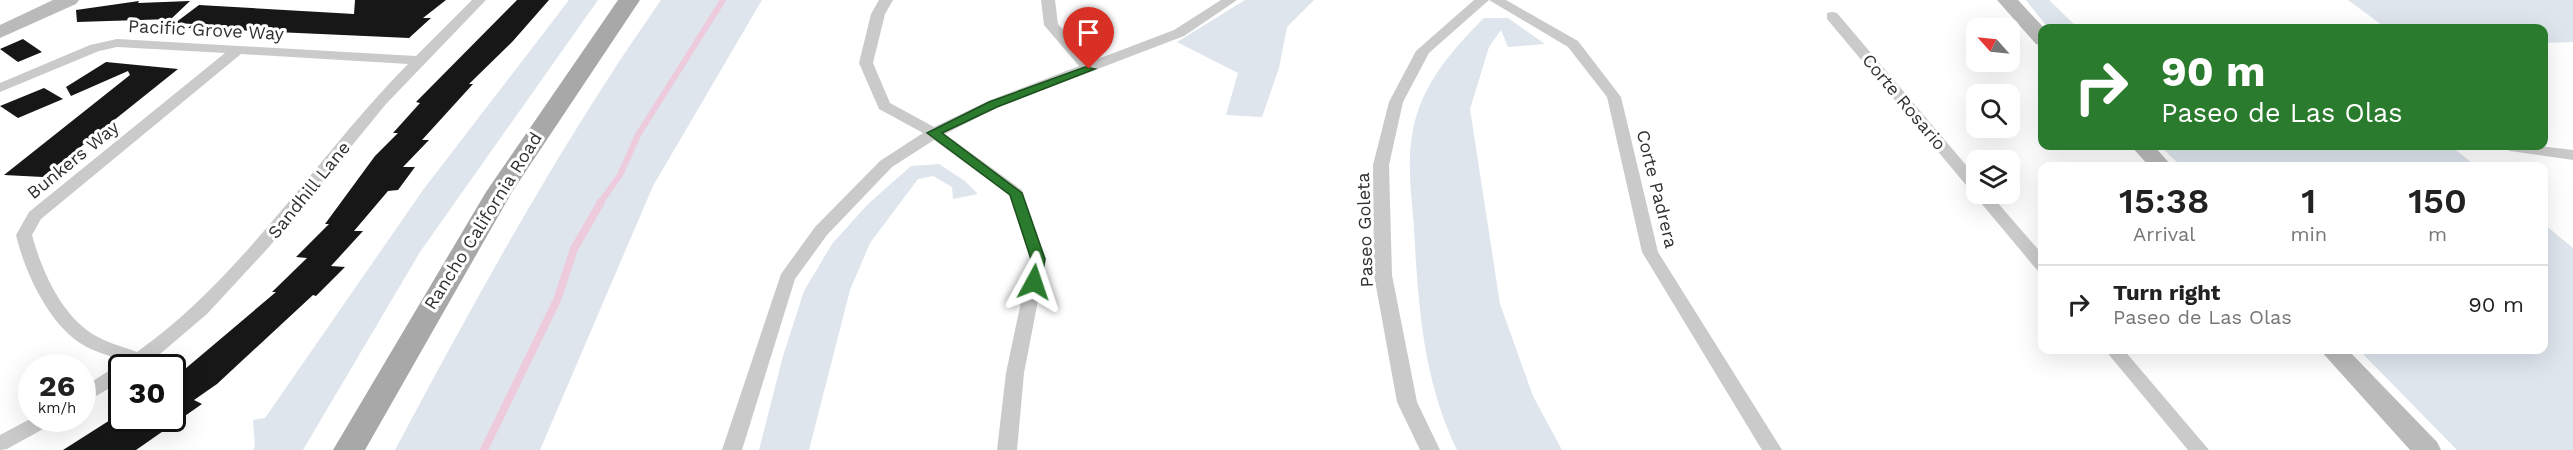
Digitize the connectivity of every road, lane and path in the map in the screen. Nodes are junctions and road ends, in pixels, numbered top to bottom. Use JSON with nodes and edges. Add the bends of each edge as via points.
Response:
{"nodes":[{"id":1,"x":50,"y":0,"type":"edge"},
{"id":2,"x":69,"y":0,"type":"edge"},
{"id":3,"x":479,"y":0,"type":"edge"},
{"id":4,"x":629,"y":0,"type":"edge"},
{"id":5,"x":886,"y":0,"type":"edge"},
{"id":6,"x":1048,"y":0,"type":"edge"},
{"id":7,"x":1230,"y":0,"type":"edge"},
{"id":8,"x":1482,"y":0,"type":"edge"},
{"id":9,"x":1496,"y":0,"type":"edge"},
{"id":10,"x":2007,"y":0,"type":"edge"},
{"id":11,"x":1832,"y":16,"type":"dead end"},
{"id":12,"x":0,"y":23,"type":"edge"},
{"id":13,"x":0,"y":32,"type":"edge"},
{"id":14,"x":2038,"y":34,"type":"edge"},
{"id":15,"x":238,"y":50,"type":"junction"},
{"id":16,"x":419,"y":60,"type":"junction"},
{"id":17,"x":1089,"y":69,"type":"junction"},
{"id":18,"x":0,"y":88,"type":"edge"},
{"id":19,"x":934,"y":133,"type":"junction"},
{"id":20,"x":2146,"y":150,"type":"edge"},
{"id":21,"x":2538,"y":150,"type":"edge"},
{"id":22,"x":2573,"y":155,"type":"edge"},
{"id":23,"x":2157,"y":162,"type":"edge"},
{"id":24,"x":1966,"y":175,"type":"edge"},
{"id":25,"x":1990,"y":204,"type":"edge"},
{"id":26,"x":2038,"y":260,"type":"edge"},
{"id":27,"x":115,"y":354,"type":"edge"},
{"id":28,"x":146,"y":354,"type":"edge"},
{"id":29,"x":2117,"y":354,"type":"edge"},
{"id":30,"x":2337,"y":354,"type":"edge"},
{"id":31,"x":22,"y":432,"type":"edge"},
{"id":32,"x":0,"y":444,"type":"edge"},
{"id":33,"x":349,"y":450,"type":"edge"},
{"id":34,"x":732,"y":450,"type":"edge"},
{"id":35,"x":1007,"y":450,"type":"edge"},
{"id":36,"x":1430,"y":450,"type":"edge"},
{"id":37,"x":1772,"y":450,"type":"edge"},
{"id":38,"x":2199,"y":450,"type":"edge"},
{"id":39,"x":2427,"y":450,"type":"edge"}],
"edges":[{"from":1,"to":12,"type":"main road"},
{"from":2,"to":13,"type":"main road"},
{"from":3,"to":16,"type":"street","name":"Sandhill Lane"},
{"from":4,"to":33,"type":"main road","name":"Rancho California Road","via":[[499,192]]},
{"from":5,"to":19,"type":"street","via":[[878,14],[866,63],[884,106]]},
{"from":6,"to":17,"type":"street","via":[[1051,25]]},
{"from":7,"to":17,"type":"street","via":[[1179,33]]},
{"from":8,"to":36,"type":"street","name":"Paseo Goleta","via":[[1423,51],[1396,102],[1381,165],[1383,275],[1407,402]]},
{"from":9,"to":37,"type":"street","name":"Corte Padrera","via":[[1572,44],[1614,97],[1650,252]]},
{"from":10,"to":14,"type":"main road"},
{"from":11,"to":24,"type":"street","name":"Corte Rosario"},
{"from":15,"to":16,"type":"street","name":"Pacific Grove Way"},
{"from":15,"to":18,"type":"street","name":"Pacific Grove Way","via":[[106,45]]},
{"from":15,"to":27,"type":"street","name":"Bunkers Way","via":[[35,216],[24,235],[58,312],[71,327]]},
{"from":16,"to":28,"type":"street","name":"Sandhill Lane","via":[[380,101],[276,232],[215,299]]},
{"from":17,"to":19,"type":"street","via":[[993,104]]},
{"from":19,"to":34,"type":"street","via":[[886,164],[852,197],[787,278]]},
{"from":19,"to":35,"type":"street","via":[[1016,193],[1038,259],[1015,373]]},
{"from":20,"to":23,"type":"main road"},
{"from":21,"to":22,"type":"street"},
{"from":25,"to":26,"type":"street"},
{"from":29,"to":38,"type":"street"},
{"from":30,"to":39,"type":"main road"},
{"from":31,"to":32,"type":"street"}]}
